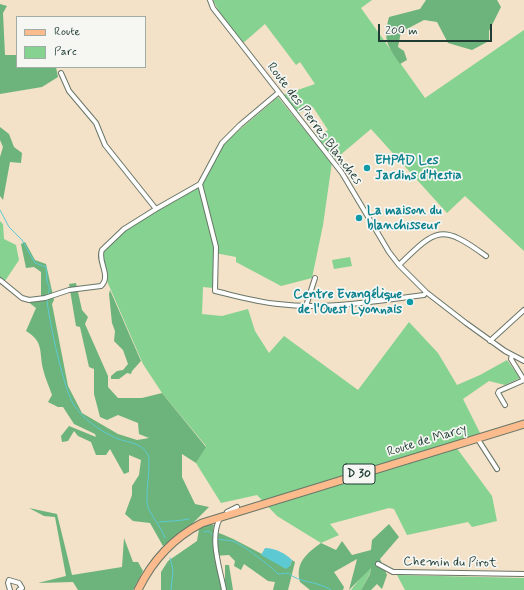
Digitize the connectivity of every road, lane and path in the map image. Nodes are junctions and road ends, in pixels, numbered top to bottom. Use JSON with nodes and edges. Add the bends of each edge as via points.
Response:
{"nodes":[{"id":1,"x":210,"y":0,"type":"edge"},
{"id":2,"x":61,"y":73,"type":"dead end"},
{"id":3,"x":278,"y":93,"type":"junction"},
{"id":4,"x":200,"y":184,"type":"junction"},
{"id":5,"x":156,"y":209,"type":"junction"},
{"id":6,"x":486,"y":256,"type":"dead end"},
{"id":7,"x":399,"y":265,"type":"junction"},
{"id":8,"x":315,"y":278,"type":"dead end"},
{"id":9,"x":0,"y":280,"type":"edge"},
{"id":10,"x":426,"y":292,"type":"junction"},
{"id":11,"x":306,"y":306,"type":"junction"},
{"id":12,"x":524,"y":310,"type":"edge"},
{"id":13,"x":490,"y":341,"type":"junction"},
{"id":14,"x":512,"y":355,"type":"junction"},
{"id":15,"x":524,"y":360,"type":"edge"},
{"id":16,"x":524,"y":380,"type":"edge"},
{"id":17,"x":505,"y":405,"type":"dead end"},
{"id":18,"x":524,"y":424,"type":"edge"},
{"id":19,"x":477,"y":438,"type":"junction"},
{"id":20,"x":497,"y":469,"type":"dead end"},
{"id":21,"x":269,"y":501,"type":"junction"},
{"id":22,"x":237,"y":507,"type":"junction"},
{"id":23,"x":215,"y":522,"type":"junction"},
{"id":24,"x":200,"y":524,"type":"junction"},
{"id":25,"x":378,"y":564,"type":"dead end"},
{"id":26,"x":524,"y":574,"type":"edge"},
{"id":27,"x":10,"y":590,"type":"edge"},
{"id":28,"x":20,"y":590,"type":"edge"},
{"id":29,"x":138,"y":590,"type":"edge"},
{"id":30,"x":224,"y":590,"type":"edge"}],
"edges":[{"from":1,"to":3,"type":"street","name":"Route des Pierres Blanches","via":[[212,8]]},
{"from":2,"to":5,"type":"street","via":[[69,91],[96,123],[105,145]]},
{"from":3,"to":4,"type":"street","via":[[240,124],[222,143]]},
{"from":3,"to":7,"type":"street","name":"Route des Pierres Blanches","via":[[342,173]]},
{"from":4,"to":5,"type":"street"},
{"from":4,"to":11,"type":"street","via":[[216,247],[215,291],[271,303]]},
{"from":5,"to":9,"type":"street","via":[[124,230],[102,250],[100,255],[105,276],[101,286],[69,290],[29,300],[22,298]]},
{"from":6,"to":7,"type":"street","via":[[457,236],[439,233],[430,236]]},
{"from":7,"to":10,"type":"street","name":"Route des Pierres Blanches"},
{"from":8,"to":11,"type":"street"},
{"from":10,"to":11,"type":"street","via":[[424,295],[369,302]]},
{"from":10,"to":13,"type":"street","name":"Route des Pierres Blanches"},
{"from":12,"to":13,"type":"street"},
{"from":13,"to":14,"type":"street","name":"Route des Pierres Blanches"},
{"from":14,"to":15,"type":"street","name":"Route des Pierres Blanches"},
{"from":14,"to":16,"type":"street","via":[[511,359]]},
{"from":16,"to":17,"type":"street","via":[[499,391]]},
{"from":18,"to":19,"type":"main road","name":"Route de Marcy","number":"D 30"},
{"from":19,"to":20,"type":"street"},
{"from":19,"to":21,"type":"main road","name":"Route de Marcy","number":"D 30"},
{"from":21,"to":22,"type":"main road","name":"Route de Marcy","number":"D 30"},
{"from":21,"to":23,"type":"main road","name":"Route de Marcy","number":"D 30","via":[[221,516]]},
{"from":22,"to":23,"type":"street","name":"Route de Marcy","via":[[217,516]]},
{"from":22,"to":24,"type":"main road","name":"Route de Marcy","number":"D 30","via":[[205,518]]},
{"from":23,"to":24,"type":"main road","name":"Route de Marcy","number":"D 30"},
{"from":23,"to":30,"type":"street","via":[[216,545]]},
{"from":24,"to":29,"type":"main road","name":"Route de Marcy","number":"D 30","via":[[165,550],[153,564]]},
{"from":25,"to":26,"type":"street","name":"Chemin du Pirot","via":[[393,572]]},
{"from":27,"to":28,"type":"street","via":[[9,580],[19,582],[22,588]]}]}
